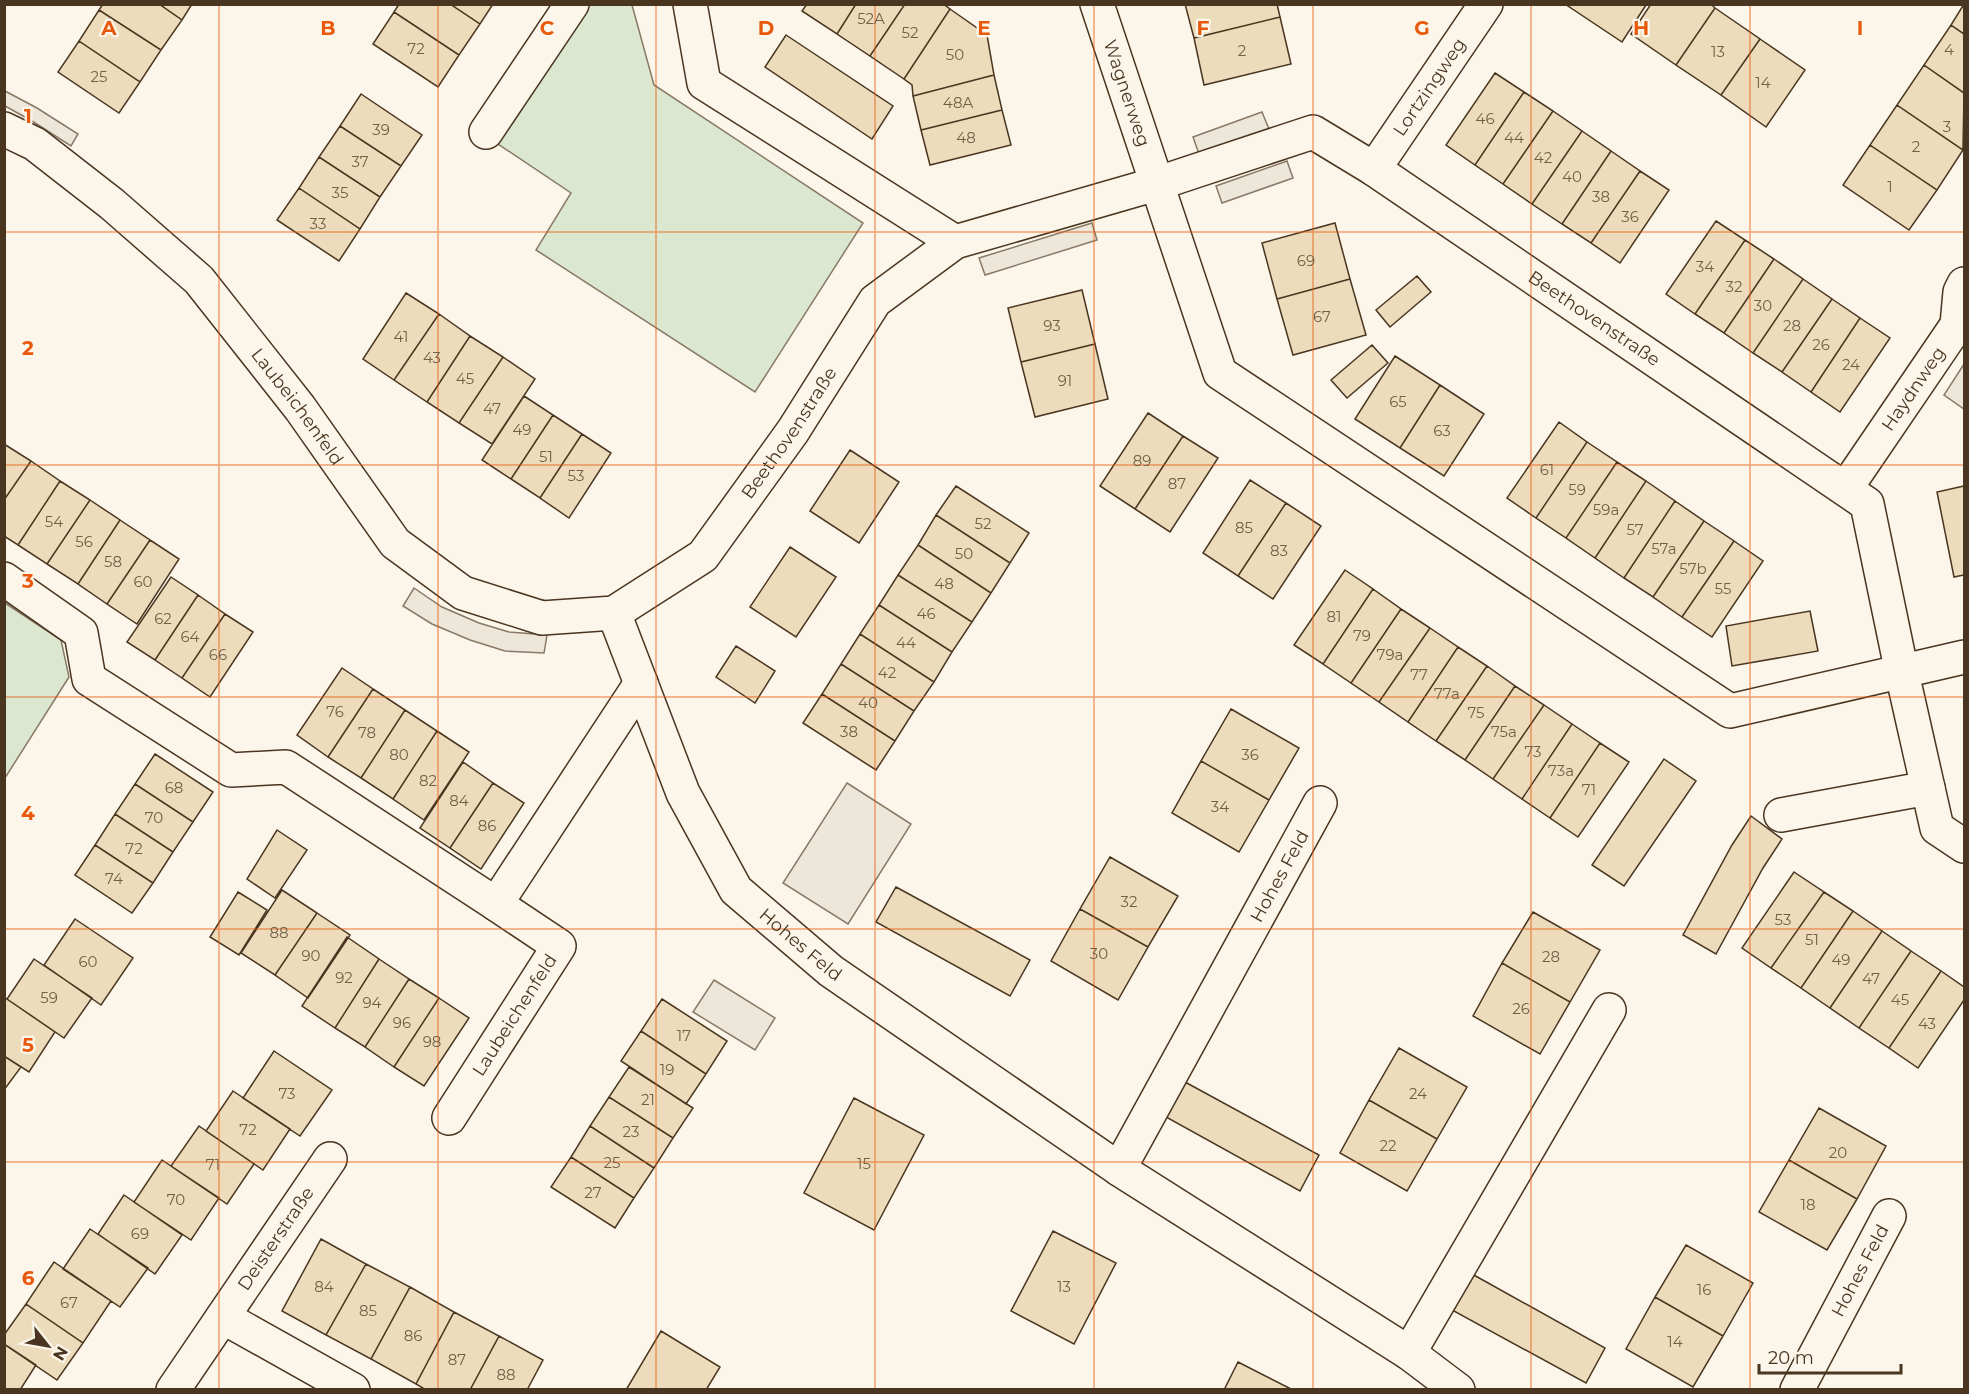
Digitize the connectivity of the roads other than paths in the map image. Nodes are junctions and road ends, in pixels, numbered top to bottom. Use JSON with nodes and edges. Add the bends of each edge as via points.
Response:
{"nodes":[{"id":1,"x":572,"y":4,"type":"edge"},
{"id":2,"x":690,"y":4,"type":"edge"},
{"id":3,"x":1097,"y":4,"type":"edge"},
{"id":4,"x":1486,"y":4,"type":"edge"},
{"id":5,"x":4,"y":129,"type":"edge"},
{"id":6,"x":486,"y":132,"type":"dead end"},
{"id":7,"x":1374,"y":169,"type":"junction"},
{"id":8,"x":1156,"y":184,"type":"junction"},
{"id":9,"x":956,"y":242,"type":"junction"},
{"id":10,"x":1965,"y":284,"type":"edge"},
{"id":11,"x":1846,"y":488,"type":"junction"},
{"id":12,"x":4,"y":579,"type":"edge"},
{"id":13,"x":614,"y":613,"type":"junction"},
{"id":14,"x":1965,"y":657,"type":"edge"},
{"id":15,"x":1902,"y":673,"type":"junction"},
{"id":16,"x":641,"y":683,"type":"junction"},
{"id":17,"x":1928,"y":788,"type":"junction"},
{"id":18,"x":1320,"y":803,"type":"dead end"},
{"id":19,"x":1780,"y":814,"type":"dead end"},
{"id":20,"x":1965,"y":846,"type":"edge"},
{"id":21,"x":496,"y":904,"type":"junction"},
{"id":22,"x":1609,"y":1010,"type":"dead end"},
{"id":23,"x":449,"y":1118,"type":"dead end"},
{"id":24,"x":330,"y":1159,"type":"dead end"},
{"id":25,"x":1119,"y":1169,"type":"junction"},
{"id":26,"x":1889,"y":1216,"type":"dead end"},
{"id":27,"x":223,"y":1317,"type":"junction"},
{"id":28,"x":1409,"y":1353,"type":"junction"},
{"id":29,"x":173,"y":1389,"type":"edge"},
{"id":30,"x":353,"y":1389,"type":"edge"},
{"id":31,"x":1458,"y":1389,"type":"edge"},
{"id":32,"x":1797,"y":1389,"type":"edge"}],
"edges":[{"from":1,"to":6,"type":"street"},
{"from":2,"to":9,"type":"street","via":[[704,83]]},
{"from":3,"to":8,"type":"street","name":"Wagnerweg"},
{"from":4,"to":7,"type":"street","name":"Lortzingweg"},
{"from":5,"to":13,"type":"street","name":"Laubeichenfeld","via":[[35,144],[199,280],[300,408],[395,543],[463,593],[542,618]]},
{"from":7,"to":8,"type":"street","name":"Beethovenstraße","via":[[1313,132]]},
{"from":7,"to":11,"type":"street","name":"Beethovenstraße"},
{"from":8,"to":9,"type":"street","name":"Beethovenstraße"},
{"from":8,"to":15,"type":"street","via":[[1220,373],[1730,711]]},
{"from":9,"to":13,"type":"street","name":"Beethovenstraße","via":[[875,301],[793,430],[703,556]]},
{"from":10,"to":11,"type":"street","name":"Haydnweg","via":[[1960,292],[1957,325]]},
{"from":11,"to":15,"type":"street","name":"Beethovenstraße","via":[[1867,504]]},
{"from":12,"to":21,"type":"street","name":"Laubeichenfeld","via":[[81,633],[89,679],[231,770],[286,766]]},
{"from":13,"to":16,"type":"street","name":"Hohes Feld"},
{"from":14,"to":15,"type":"street"},
{"from":15,"to":17,"type":"street","name":"Beethovenstraße"},
{"from":16,"to":21,"type":"street"},
{"from":16,"to":25,"type":"street","name":"Hohes Feld","via":[[683,793],[736,890],[831,971]]},
{"from":17,"to":19,"type":"street"},
{"from":17,"to":20,"type":"street","name":"Beethovenstraße","via":[[1937,828]]},
{"from":18,"to":25,"type":"street","name":"Hohes Feld"},
{"from":21,"to":23,"type":"street","name":"Laubeichenfeld","via":[[559,946]]},
{"from":22,"to":28,"type":"street"},
{"from":24,"to":27,"type":"street","name":"Deisterstraße"},
{"from":25,"to":28,"type":"street","name":"Hohes Feld"},
{"from":26,"to":32,"type":"street","name":"Hohes Feld"},
{"from":27,"to":29,"type":"street","name":"Deisterstraße"},
{"from":27,"to":30,"type":"street"},
{"from":28,"to":31,"type":"street","name":"Hohes Feld"}]}
